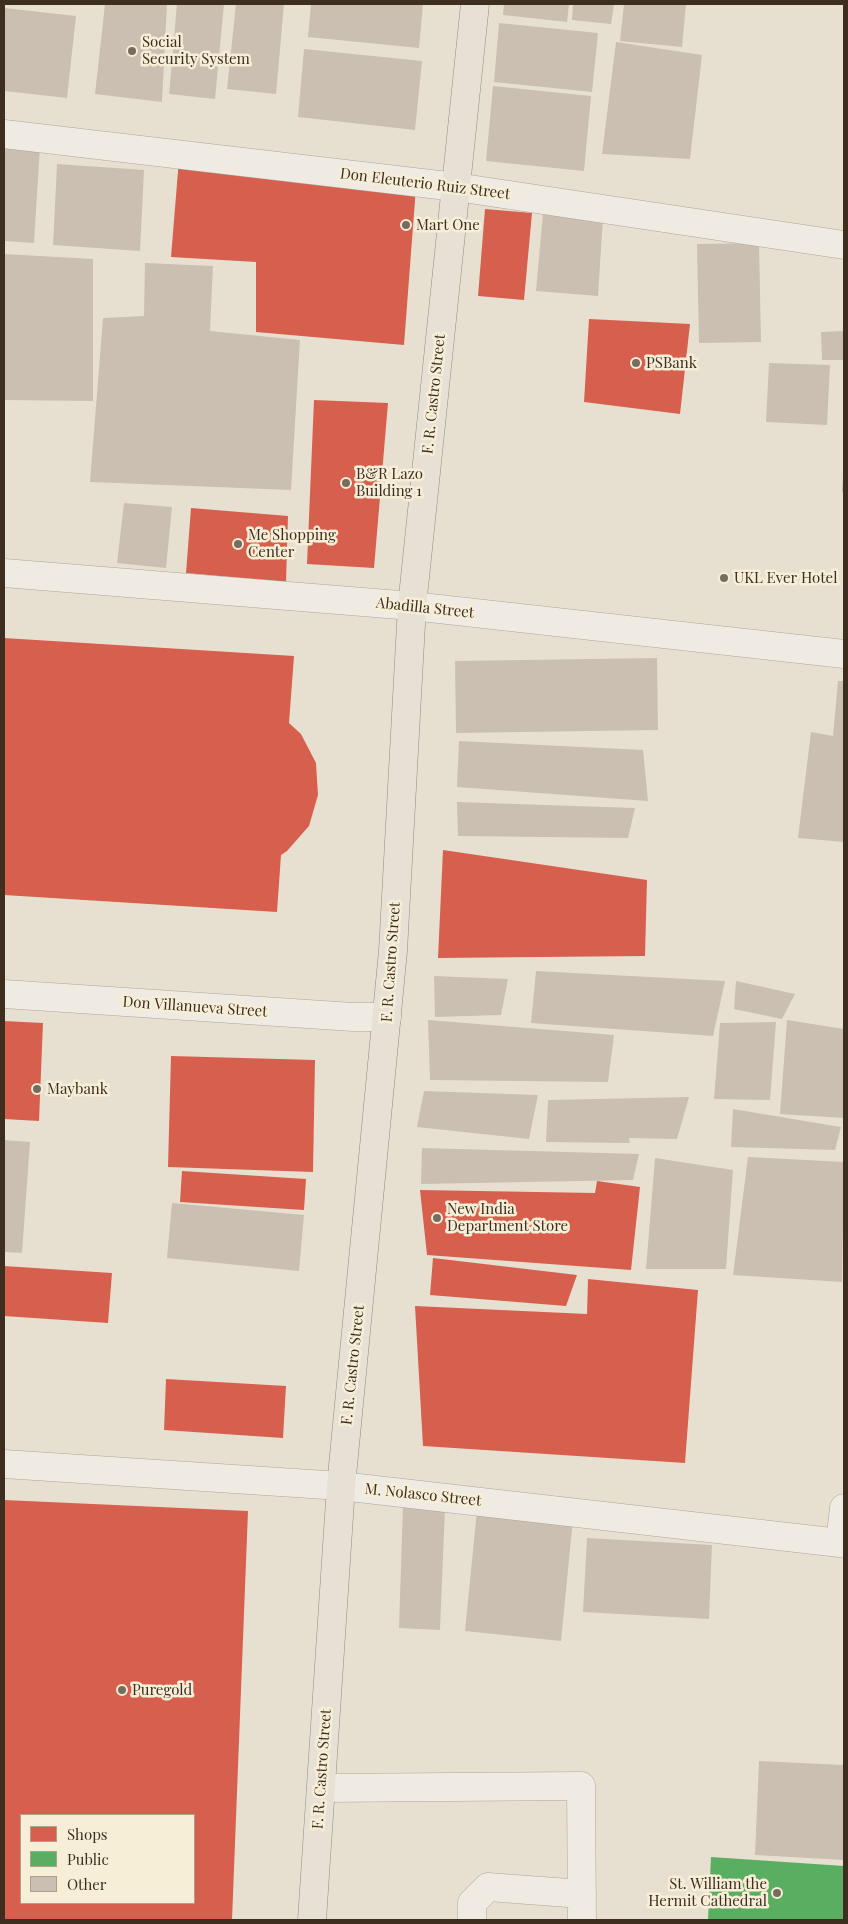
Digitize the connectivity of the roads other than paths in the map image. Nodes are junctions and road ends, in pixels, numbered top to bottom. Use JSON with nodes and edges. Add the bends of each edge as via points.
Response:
{"nodes":[{"id":1,"x":475,"y":4,"type":"edge"},
{"id":2,"x":4,"y":134,"type":"edge"},
{"id":3,"x":456,"y":187,"type":"junction"},
{"id":4,"x":844,"y":245,"type":"edge"},
{"id":5,"x":4,"y":574,"type":"edge"},
{"id":6,"x":412,"y":606,"type":"junction"},
{"id":7,"x":844,"y":654,"type":"edge"},
{"id":8,"x":4,"y":994,"type":"edge"},
{"id":9,"x":387,"y":1017,"type":"junction"},
{"id":10,"x":4,"y":1464,"type":"edge"},
{"id":11,"x":341,"y":1486,"type":"junction"},
{"id":12,"x":844,"y":1508,"type":"edge"},
{"id":13,"x":842,"y":1545,"type":"edge"},
{"id":14,"x":321,"y":1788,"type":"junction"},
{"id":15,"x":582,"y":1907,"type":"edge"},
{"id":16,"x":312,"y":1920,"type":"edge"},
{"id":17,"x":472,"y":1920,"type":"edge"}],
"edges":[{"from":1,"to":3,"type":"main road","name":"F. R. Castro Street"},
{"from":2,"to":3,"type":"street","name":"Don Eleuterio Ruiz Street"},
{"from":3,"to":4,"type":"street","name":"Don Eleuterio Ruiz Street"},
{"from":3,"to":6,"type":"main road","name":"F. R. Castro Street"},
{"from":5,"to":6,"type":"street","name":"Abadilla Street"},
{"from":6,"to":7,"type":"street","name":"Abadilla Street"},
{"from":6,"to":9,"type":"main road","name":"F. R. Castro Street"},
{"from":8,"to":9,"type":"street","name":"Don Villanueva Street"},
{"from":9,"to":11,"type":"main road","name":"F. R. Castro Street"},
{"from":10,"to":11,"type":"street","name":"M. Nolasco Street"},
{"from":11,"to":13,"type":"street","name":"M. Nolasco Street"},
{"from":11,"to":14,"type":"main road","name":"F. R. Castro Street"},
{"from":12,"to":13,"type":"street"},
{"from":14,"to":15,"type":"street","via":[[581,1786]]},
{"from":14,"to":16,"type":"main road","name":"F. R. Castro Street"},
{"from":15,"to":17,"type":"street","via":[[488,1887],[472,1903]]}]}
